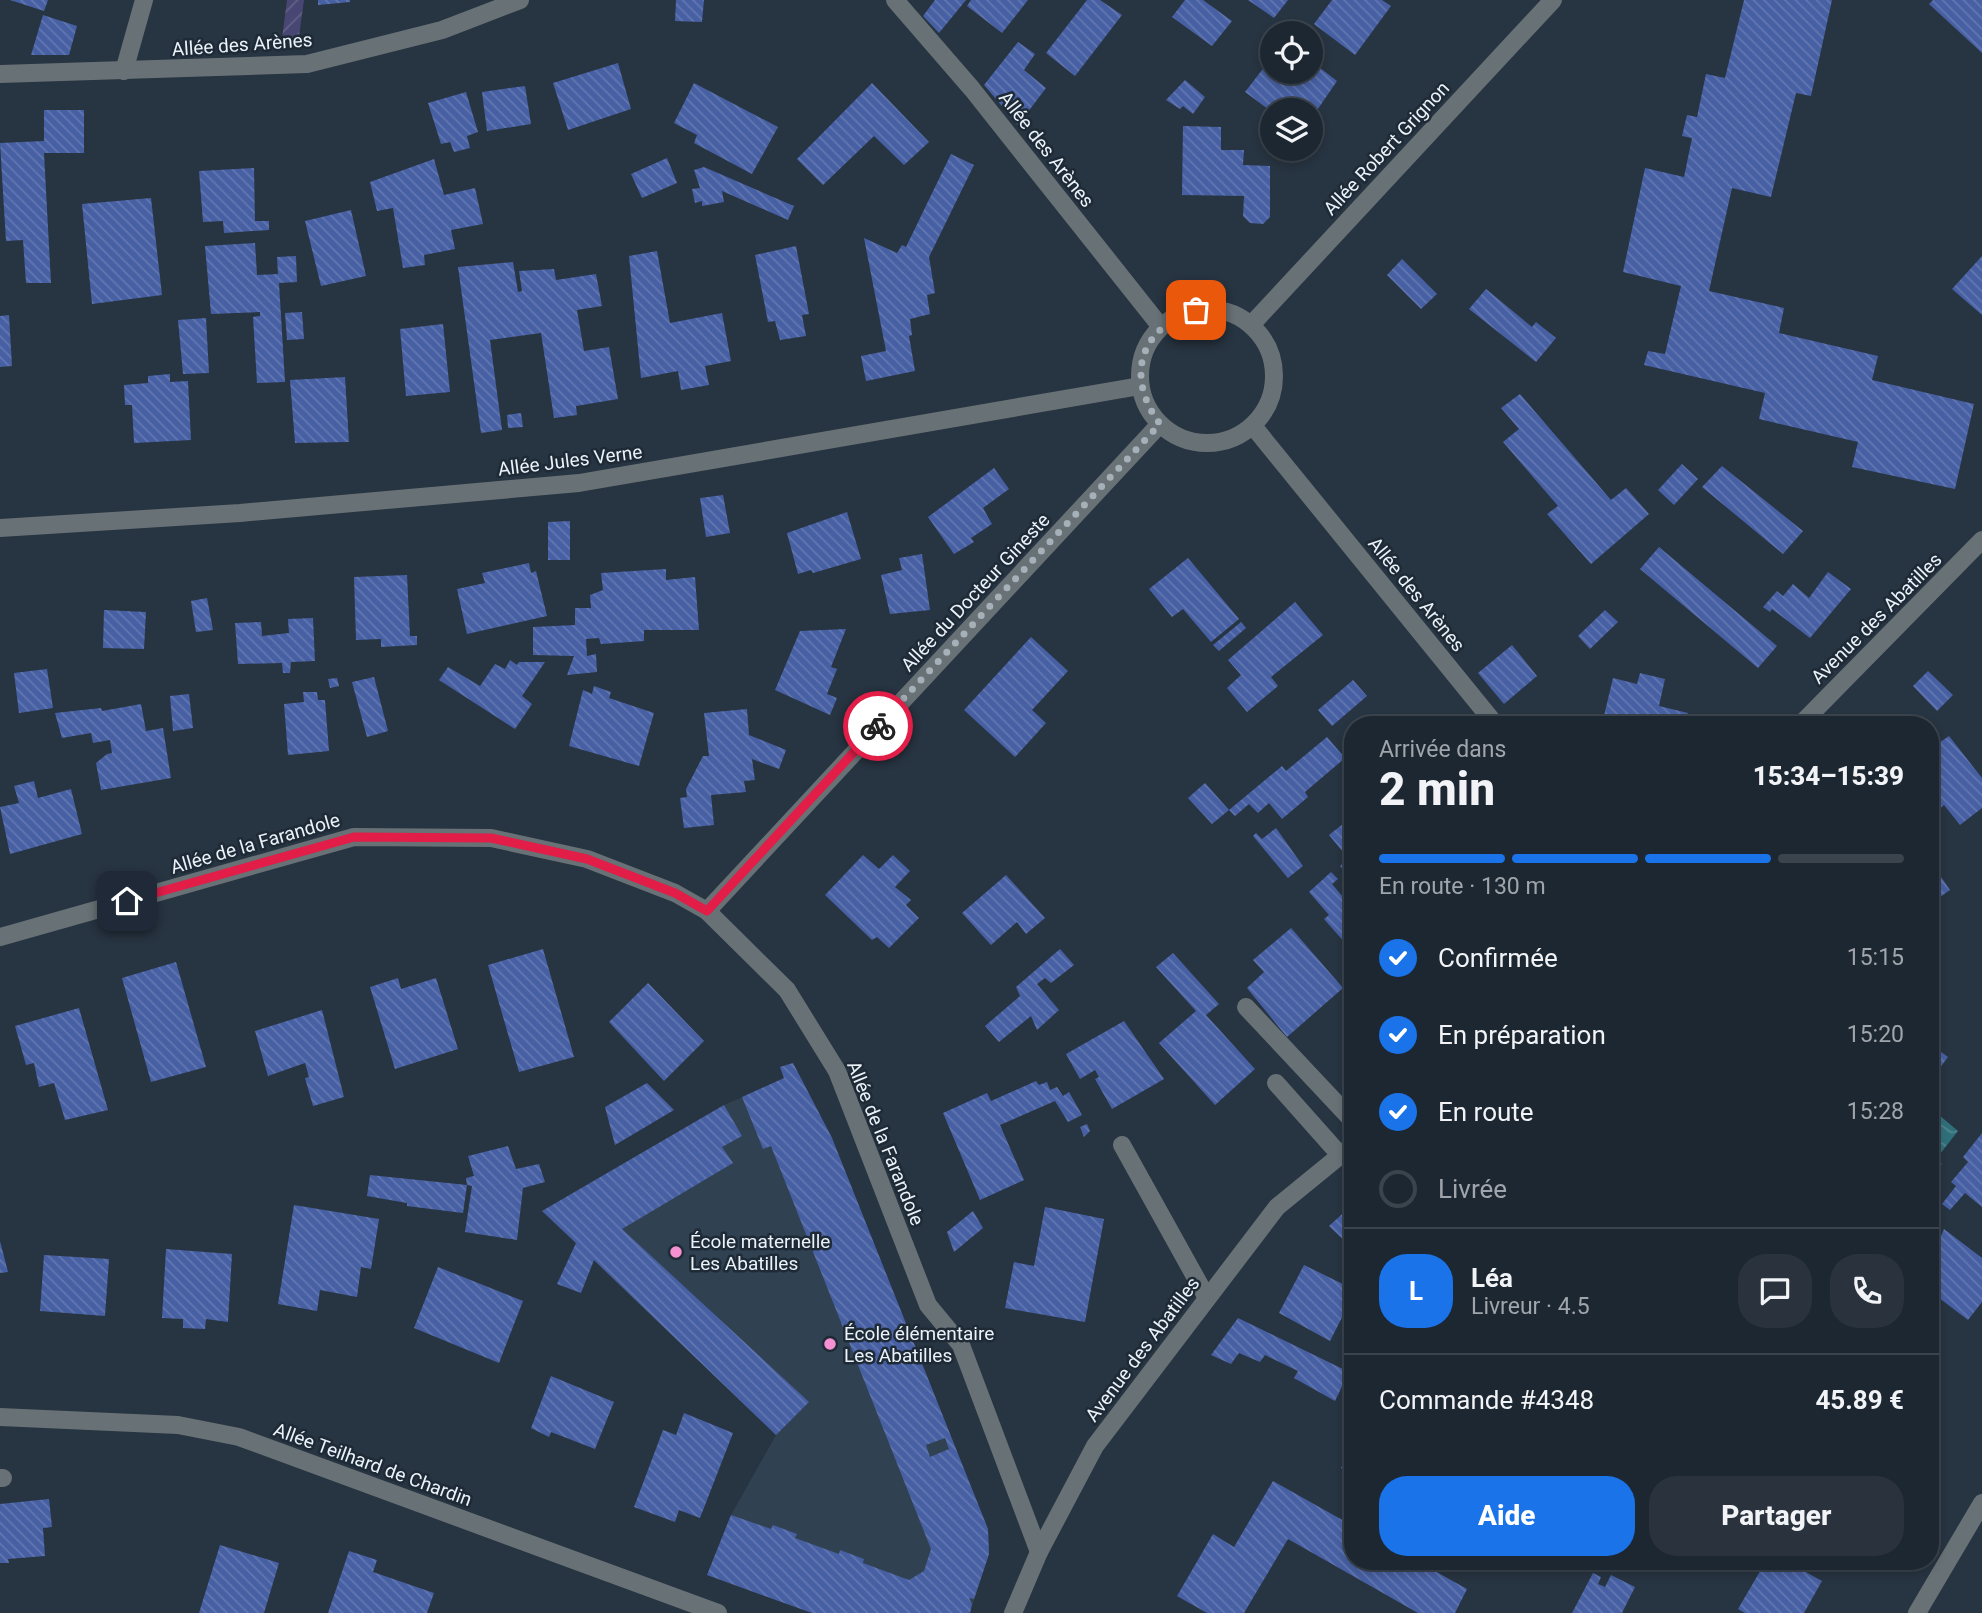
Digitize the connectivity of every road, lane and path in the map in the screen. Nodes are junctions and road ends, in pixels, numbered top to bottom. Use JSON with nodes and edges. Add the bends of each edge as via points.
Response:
{"nodes":[{"id":1,"x":144,"y":0,"type":"edge"},
{"id":2,"x":520,"y":0,"type":"edge"},
{"id":3,"x":895,"y":0,"type":"edge"},
{"id":4,"x":1553,"y":0,"type":"edge"},
{"id":5,"x":124,"y":71,"type":"junction"},
{"id":6,"x":0,"y":74,"type":"edge"},
{"id":7,"x":1251,"y":325,"type":"junction"},
{"id":8,"x":1161,"y":327,"type":"junction"},
{"id":9,"x":1140,"y":386,"type":"junction"},
{"id":10,"x":1160,"y":424,"type":"junction"},
{"id":11,"x":1253,"y":426,"type":"junction"},
{"id":12,"x":0,"y":528,"type":"edge"},
{"id":13,"x":1982,"y":540,"type":"edge"},
{"id":14,"x":1489,"y":716,"type":"edge"},
{"id":15,"x":1809,"y":716,"type":"edge"},
{"id":16,"x":707,"y":911,"type":"junction"},
{"id":17,"x":0,"y":937,"type":"edge"},
{"id":18,"x":1246,"y":1007,"type":"dead end"},
{"id":19,"x":1276,"y":1083,"type":"dead end"},
{"id":20,"x":1344,"y":1111,"type":"edge"},
{"id":21,"x":1122,"y":1145,"type":"dead end"},
{"id":22,"x":1344,"y":1148,"type":"edge"},
{"id":23,"x":1344,"y":1152,"type":"edge"},
{"id":24,"x":1208,"y":1298,"type":"junction"},
{"id":25,"x":0,"y":1417,"type":"edge"},
{"id":26,"x":1982,"y":1503,"type":"edge"},
{"id":27,"x":1039,"y":1552,"type":"junction"},
{"id":28,"x":718,"y":1613,"type":"edge"},
{"id":29,"x":1013,"y":1613,"type":"edge"},
{"id":30,"x":1917,"y":1613,"type":"edge"}],
"edges":[{"from":1,"to":5,"type":"street"},
{"from":2,"to":5,"type":"street","name":"Allée des Arènes","via":[[442,30],[307,64]]},
{"from":3,"to":8,"type":"street","name":"Allée des Arènes","via":[[972,89]]},
{"from":4,"to":7,"type":"street","name":"Allée Robert Grignon"},
{"from":5,"to":6,"type":"street","name":"Allée des Arènes"},
{"from":7,"to":8,"type":"street","via":[[1216,310],[1196,310]]},
{"from":7,"to":11,"type":"street","via":[[1266,342],[1274,375],[1267,408]]},
{"from":8,"to":9,"type":"street","via":[[1148,345]]},
{"from":9,"to":10,"type":"street","via":[[1147,407]]},
{"from":9,"to":12,"type":"street","name":"Allée Jules Verne","via":[[579,483],[240,513]]},
{"from":10,"to":11,"type":"street","via":[[1196,443],[1216,443]]},
{"from":10,"to":16,"type":"street","name":"Allée du Docteur Gineste"},
{"from":11,"to":14,"type":"street","name":"Allée des Arènes"},
{"from":13,"to":15,"type":"street","name":"Avenue des Abatilles"},
{"from":16,"to":17,"type":"street","name":"Allée de la Farandole","via":[[675,893],[587,859],[503,841],[354,837]]},
{"from":16,"to":27,"type":"street","name":"Allée de la Farandole","via":[[786,990],[837,1071],[928,1305],[961,1345]]},
{"from":18,"to":20,"type":"street"},
{"from":19,"to":22,"type":"street"},
{"from":21,"to":24,"type":"street"},
{"from":23,"to":24,"type":"street","name":"Avenue des Abatilles","via":[[1277,1208]]},
{"from":24,"to":27,"type":"street","name":"Avenue des Abatilles","via":[[1094,1446]]},
{"from":25,"to":28,"type":"street","name":"Allée Teilhard de Chardin","via":[[178,1426],[239,1437]]},
{"from":26,"to":30,"type":"street"},
{"from":27,"to":29,"type":"street","name":"Avenue des Abatilles"}]}
